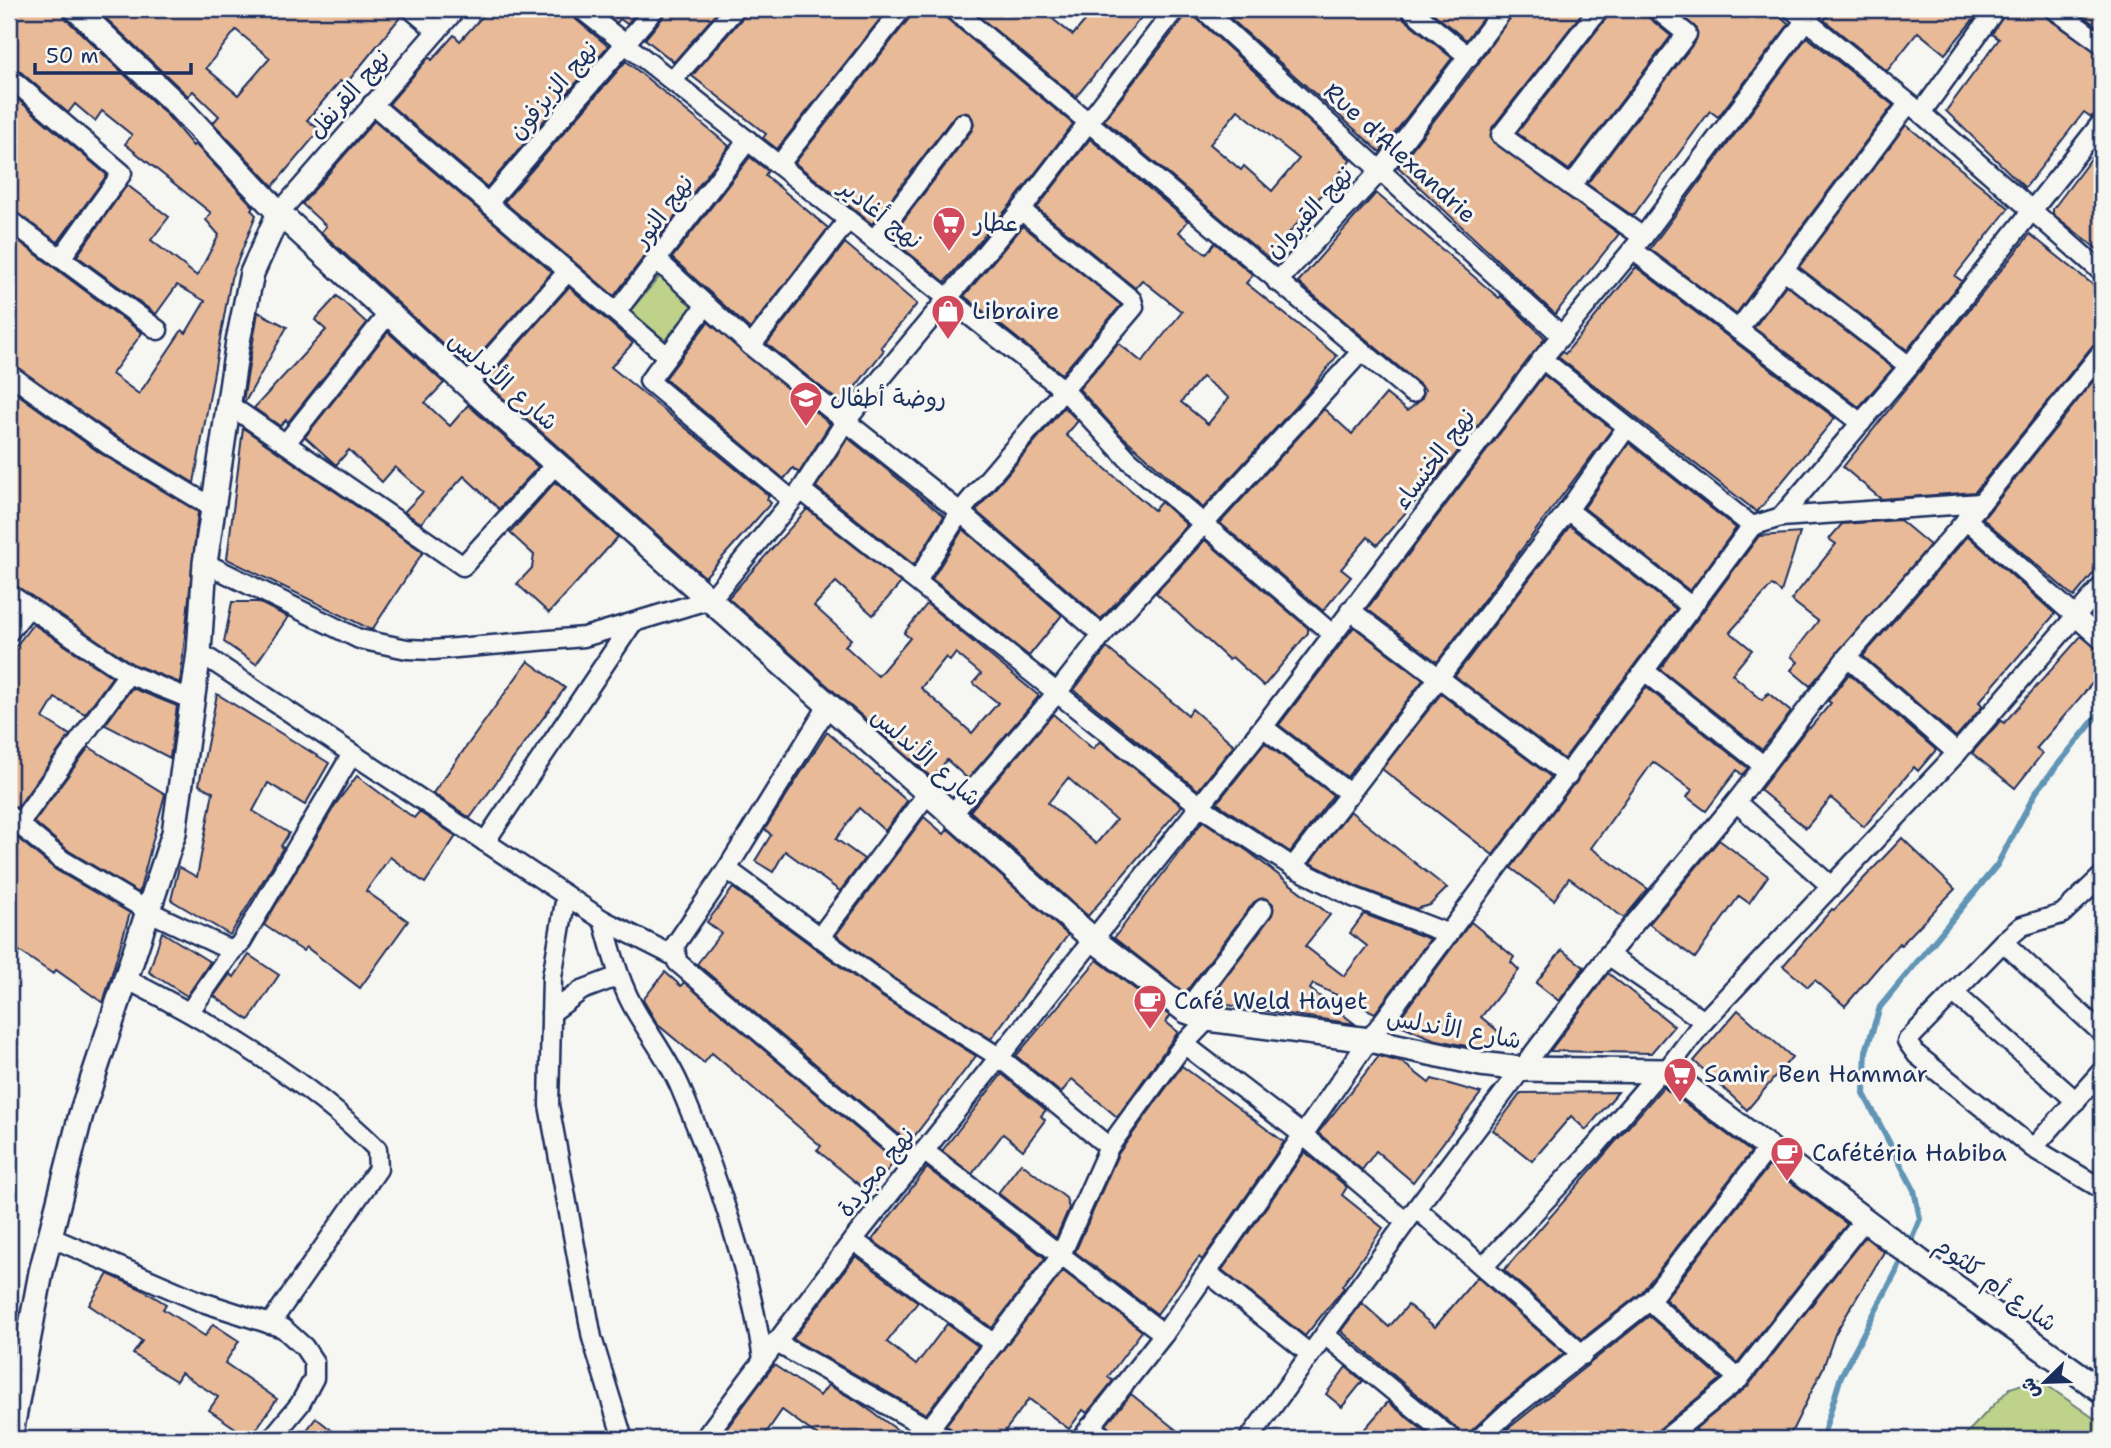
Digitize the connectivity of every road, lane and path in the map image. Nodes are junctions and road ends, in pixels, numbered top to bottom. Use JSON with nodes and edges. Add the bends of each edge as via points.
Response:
{"nodes":[{"id":1,"x":76,"y":9,"type":"edge"},
{"id":2,"x":411,"y":9,"type":"edge"},
{"id":3,"x":457,"y":9,"type":"edge"},
{"id":4,"x":581,"y":9,"type":"edge"},
{"id":5,"x":655,"y":9,"type":"edge"},
{"id":6,"x":735,"y":9,"type":"edge"},
{"id":7,"x":902,"y":9,"type":"edge"},
{"id":8,"x":953,"y":9,"type":"edge"},
{"id":9,"x":1175,"y":9,"type":"edge"},
{"id":10,"x":1203,"y":9,"type":"edge"},
{"id":11,"x":1410,"y":9,"type":"edge"},
{"id":12,"x":1504,"y":9,"type":"edge"},
{"id":13,"x":1599,"y":9,"type":"edge"},
{"id":14,"x":1656,"y":9,"type":"edge"},
{"id":15,"x":1996,"y":9,"type":"edge"},
{"id":16,"x":2054,"y":9,"type":"edge"},
{"id":17,"x":1804,"y":12,"type":"edge"},
{"id":18,"x":437,"y":31,"type":"junction"},
{"id":19,"x":625,"y":44,"type":"junction"},
{"id":20,"x":2102,"y":44,"type":"edge"},
{"id":21,"x":1469,"y":57,"type":"junction"},
{"id":22,"x":9,"y":77,"type":"edge"},
{"id":23,"x":672,"y":81,"type":"junction"},
{"id":24,"x":372,"y":104,"type":"junction"},
{"id":25,"x":1915,"y":108,"type":"junction"},
{"id":26,"x":1088,"y":120,"type":"junction"},
{"id":27,"x":963,"y":122,"type":"dead end"},
{"id":28,"x":2102,"y":122,"type":"edge"},
{"id":29,"x":748,"y":140,"type":"junction"},
{"id":30,"x":779,"y":165,"type":"junction"},
{"id":31,"x":1382,"y":169,"type":"junction"},
{"id":32,"x":1571,"y":186,"type":"junction"},
{"id":33,"x":488,"y":203,"type":"junction"},
{"id":34,"x":1021,"y":209,"type":"junction"},
{"id":35,"x":2031,"y":212,"type":"junction"},
{"id":36,"x":279,"y":213,"type":"junction"},
{"id":37,"x":9,"y":220,"type":"edge"},
{"id":38,"x":848,"y":220,"type":"junction"},
{"id":39,"x":874,"y":240,"type":"junction"},
{"id":40,"x":1638,"y":243,"type":"junction"},
{"id":41,"x":61,"y":258,"type":"junction"},
{"id":42,"x":657,"y":260,"type":"junction"},
{"id":43,"x":1783,"y":269,"type":"junction"},
{"id":44,"x":568,"y":271,"type":"junction"},
{"id":45,"x":2102,"y":272,"type":"edge"},
{"id":46,"x":1277,"y":282,"type":"junction"},
{"id":47,"x":950,"y":298,"type":"junction"},
{"id":48,"x":706,"y":305,"type":"junction"},
{"id":49,"x":617,"y":311,"type":"junction"},
{"id":50,"x":388,"y":314,"type":"junction"},
{"id":51,"x":158,"y":330,"type":"dead end"},
{"id":52,"x":1738,"y":330,"type":"junction"},
{"id":53,"x":1562,"y":336,"type":"junction"},
{"id":54,"x":751,"y":346,"type":"junction"},
{"id":55,"x":1360,"y":352,"type":"junction"},
{"id":56,"x":2102,"y":352,"type":"edge"},
{"id":57,"x":667,"y":356,"type":"junction"},
{"id":58,"x":1542,"y":359,"type":"junction"},
{"id":59,"x":1909,"y":366,"type":"junction"},
{"id":60,"x":9,"y":374,"type":"edge"},
{"id":61,"x":467,"y":385,"type":"junction"},
{"id":62,"x":1065,"y":390,"type":"junction"},
{"id":63,"x":1412,"y":393,"type":"dead end"},
{"id":64,"x":228,"y":404,"type":"junction"},
{"id":65,"x":845,"y":422,"type":"junction"},
{"id":66,"x":1861,"y":423,"type":"junction"},
{"id":67,"x":1627,"y":427,"type":"junction"},
{"id":68,"x":286,"y":443,"type":"junction"},
{"id":69,"x":557,"y":463,"type":"junction"},
{"id":70,"x":797,"y":495,"type":"junction"},
{"id":71,"x":1981,"y":503,"type":"junction"},
{"id":72,"x":212,"y":507,"type":"junction"},
{"id":73,"x":1568,"y":510,"type":"junction"},
{"id":74,"x":960,"y":512,"type":"junction"},
{"id":75,"x":1781,"y":517,"type":"junction"},
{"id":76,"x":1966,"y":519,"type":"junction"},
{"id":77,"x":1203,"y":523,"type":"junction"},
{"id":78,"x":1752,"y":526,"type":"junction"},
{"id":79,"x":205,"y":563,"type":"junction"},
{"id":80,"x":916,"y":581,"type":"junction"},
{"id":81,"x":2102,"y":586,"type":"edge"},
{"id":82,"x":9,"y":594,"type":"edge"},
{"id":83,"x":711,"y":599,"type":"junction"},
{"id":84,"x":29,"y":607,"type":"junction"},
{"id":85,"x":1692,"y":607,"type":"junction"},
{"id":86,"x":1350,"y":610,"type":"junction"},
{"id":87,"x":2078,"y":617,"type":"junction"},
{"id":88,"x":631,"y":625,"type":"junction"},
{"id":89,"x":9,"y":632,"type":"edge"},
{"id":90,"x":1331,"y":633,"type":"junction"},
{"id":91,"x":1102,"y":635,"type":"junction"},
{"id":92,"x":2102,"y":640,"type":"edge"},
{"id":93,"x":199,"y":652,"type":"junction"},
{"id":94,"x":1847,"y":657,"type":"junction"},
{"id":95,"x":1646,"y":672,"type":"junction"},
{"id":96,"x":128,"y":674,"type":"junction"},
{"id":97,"x":1438,"y":677,"type":"junction"},
{"id":98,"x":1056,"y":694,"type":"junction"},
{"id":99,"x":193,"y":700,"type":"junction"},
{"id":100,"x":828,"y":706,"type":"junction"},
{"id":101,"x":1263,"y":727,"type":"junction"},
{"id":102,"x":1957,"y":752,"type":"junction"},
{"id":103,"x":352,"y":754,"type":"junction"},
{"id":104,"x":1764,"y":766,"type":"junction"},
{"id":105,"x":1568,"y":776,"type":"junction"},
{"id":106,"x":927,"y":794,"type":"junction"},
{"id":107,"x":1350,"y":794,"type":"junction"},
{"id":108,"x":1736,"y":802,"type":"junction"},
{"id":109,"x":1200,"y":806,"type":"junction"},
{"id":110,"x":952,"y":814,"type":"junction"},
{"id":111,"x":14,"y":820,"type":"edge"},
{"id":112,"x":485,"y":842,"type":"junction"},
{"id":113,"x":1293,"y":867,"type":"junction"},
{"id":114,"x":727,"y":869,"type":"junction"},
{"id":115,"x":2102,"y":876,"type":"edge"},
{"id":116,"x":1832,"y":887,"type":"junction"},
{"id":117,"x":566,"y":896,"type":"junction"},
{"id":118,"x":1263,"y":909,"type":"dead end"},
{"id":119,"x":148,"y":911,"type":"junction"},
{"id":120,"x":603,"y":920,"type":"junction"},
{"id":121,"x":1449,"y":934,"type":"junction"},
{"id":122,"x":819,"y":938,"type":"junction"},
{"id":123,"x":1094,"y":940,"type":"junction"},
{"id":124,"x":2003,"y":942,"type":"junction"},
{"id":125,"x":232,"y":951,"type":"junction"},
{"id":126,"x":1608,"y":955,"type":"junction"},
{"id":127,"x":674,"y":956,"type":"junction"},
{"id":128,"x":619,"y":976,"type":"junction"},
{"id":129,"x":126,"y":979,"type":"junction"},
{"id":130,"x":1954,"y":993,"type":"junction"},
{"id":131,"x":190,"y":1011,"type":"junction"},
{"id":132,"x":1186,"y":1011,"type":"junction"},
{"id":133,"x":551,"y":1013,"type":"junction"},
{"id":134,"x":1208,"y":1019,"type":"junction"},
{"id":135,"x":1704,"y":1021,"type":"junction"},
{"id":136,"x":2102,"y":1033,"type":"edge"},
{"id":137,"x":1369,"y":1040,"type":"junction"},
{"id":138,"x":1184,"y":1044,"type":"junction"},
{"id":139,"x":999,"y":1057,"type":"junction"},
{"id":140,"x":1521,"y":1069,"type":"junction"},
{"id":141,"x":1663,"y":1070,"type":"junction"},
{"id":142,"x":2102,"y":1071,"type":"edge"},
{"id":143,"x":2076,"y":1101,"type":"junction"},
{"id":144,"x":1303,"y":1135,"type":"junction"},
{"id":145,"x":1770,"y":1146,"type":"junction"},
{"id":146,"x":1109,"y":1147,"type":"junction"},
{"id":147,"x":2034,"y":1148,"type":"junction"},
{"id":148,"x":920,"y":1157,"type":"junction"},
{"id":149,"x":2102,"y":1189,"type":"edge"},
{"id":150,"x":1412,"y":1216,"type":"junction"},
{"id":151,"x":1864,"y":1219,"type":"junction"},
{"id":152,"x":50,"y":1237,"type":"junction"},
{"id":153,"x":853,"y":1240,"type":"junction"},
{"id":154,"x":1060,"y":1257,"type":"junction"},
{"id":155,"x":1484,"y":1266,"type":"junction"},
{"id":156,"x":1208,"y":1273,"type":"junction"},
{"id":157,"x":1649,"y":1301,"type":"junction"},
{"id":158,"x":270,"y":1324,"type":"junction"},
{"id":159,"x":1164,"y":1334,"type":"junction"},
{"id":160,"x":1325,"y":1335,"type":"junction"},
{"id":161,"x":775,"y":1342,"type":"junction"},
{"id":162,"x":994,"y":1344,"type":"junction"},
{"id":163,"x":1310,"y":1354,"type":"junction"},
{"id":164,"x":1583,"y":1355,"type":"junction"},
{"id":165,"x":763,"y":1359,"type":"junction"},
{"id":166,"x":1739,"y":1379,"type":"junction"},
{"id":167,"x":2102,"y":1391,"type":"edge"},
{"id":168,"x":929,"y":1429,"type":"junction"},
{"id":169,"x":1085,"y":1433,"type":"edge"},
{"id":170,"x":707,"y":1438,"type":"edge"},
{"id":171,"x":10,"y":1439,"type":"edge"},
{"id":172,"x":271,"y":1439,"type":"edge"},
{"id":173,"x":623,"y":1439,"type":"edge"},
{"id":174,"x":947,"y":1439,"type":"edge"},
{"id":175,"x":1105,"y":1439,"type":"edge"},
{"id":176,"x":1249,"y":1439,"type":"edge"},
{"id":177,"x":1452,"y":1439,"type":"edge"},
{"id":178,"x":1479,"y":1439,"type":"edge"},
{"id":179,"x":1665,"y":1439,"type":"edge"}],
"edges":[{"from":1,"to":36,"type":"street","name":"شارع الأندلس","via":[[177,105]]},
{"from":2,"to":18,"type":"street"},
{"from":3,"to":18,"type":"street","name":"نهج القرنفل"},
{"from":4,"to":19,"type":"street","name":"نهج أغادير"},
{"from":5,"to":19,"type":"street","name":"نهج الزيزفون"},
{"from":6,"to":23,"type":"street"},
{"from":7,"to":30,"type":"street"},
{"from":8,"to":26,"type":"street"},
{"from":9,"to":26,"type":"street"},
{"from":10,"to":31,"type":"street","name":"Rue d'Alexandrie"},
{"from":11,"to":21,"type":"street"},
{"from":12,"to":21,"type":"street","name":"نهج القيروان"},
{"from":13,"to":32,"type":"street","via":[[1501,135]]},
{"from":14,"to":32,"type":"street","via":[[1687,34]]},
{"from":15,"to":25,"type":"street"},
{"from":16,"to":20,"type":"street"},
{"from":17,"to":25,"type":"street"},
{"from":17,"to":40,"type":"street","name":"نهج الخنساء"},
{"from":18,"to":24,"type":"street","name":"نهج القرنفل"},
{"from":19,"to":23,"type":"street","name":"نهج أغادير"},
{"from":19,"to":33,"type":"street","name":"نهج الزيزفون"},
{"from":21,"to":31,"type":"street","name":"نهج القيروان"},
{"from":22,"to":41,"type":"street","via":[[122,173]]},
{"from":23,"to":29,"type":"street","name":"نهج أغادير"},
{"from":24,"to":33,"type":"street"},
{"from":24,"to":36,"type":"street","name":"نهج القرنفل"},
{"from":25,"to":35,"type":"street"},
{"from":25,"to":43,"type":"street"},
{"from":26,"to":34,"type":"street"},
{"from":26,"to":46,"type":"street"},
{"from":27,"to":39,"type":"street"},
{"from":28,"to":35,"type":"street"},
{"from":29,"to":30,"type":"street","name":"نهج أغادير"},
{"from":29,"to":42,"type":"street","name":"نهج النور"},
{"from":30,"to":38,"type":"street","name":"نهج أغادير"},
{"from":31,"to":46,"type":"street","name":"نهج القيروان"},
{"from":31,"to":53,"type":"street","name":"Rue d'Alexandrie"},
{"from":32,"to":40,"type":"street"},
{"from":33,"to":44,"type":"street"},
{"from":34,"to":47,"type":"street"},
{"from":34,"to":62,"type":"street","via":[[1134,303],[1133,310]]},
{"from":35,"to":45,"type":"street"},
{"from":35,"to":59,"type":"street"},
{"from":36,"to":50,"type":"street","name":"شارع الأندلس"},
{"from":36,"to":64,"type":"street","via":[[252,272]]},
{"from":37,"to":41,"type":"street"},
{"from":38,"to":39,"type":"street","name":"نهج أغادير"},
{"from":38,"to":54,"type":"street"},
{"from":39,"to":47,"type":"street","name":"نهج أغادير"},
{"from":40,"to":52,"type":"street"},
{"from":40,"to":53,"type":"street","name":"نهج الخنساء"},
{"from":41,"to":51,"type":"street"},
{"from":42,"to":48,"type":"street"},
{"from":42,"to":49,"type":"street","name":"نهج النور"},
{"from":43,"to":52,"type":"street"},
{"from":43,"to":59,"type":"street"},
{"from":44,"to":49,"type":"street"},
{"from":44,"to":61,"type":"street"},
{"from":46,"to":55,"type":"street"},
{"from":47,"to":62,"type":"street","name":"نهج أغادير"},
{"from":47,"to":65,"type":"street"},
{"from":48,"to":54,"type":"street"},
{"from":48,"to":57,"type":"street"},
{"from":49,"to":57,"type":"street"},
{"from":50,"to":61,"type":"street","name":"شارع الأندلس"},
{"from":50,"to":68,"type":"street"},
{"from":52,"to":66,"type":"street"},
{"from":53,"to":58,"type":"street","name":"نهج الخنساء"},
{"from":54,"to":65,"type":"street"},
{"from":55,"to":63,"type":"street"},
{"from":55,"to":77,"type":"street"},
{"from":56,"to":71,"type":"street"},
{"from":57,"to":70,"type":"street","via":[[649,381]]},
{"from":58,"to":67,"type":"street"},
{"from":58,"to":86,"type":"street","name":"نهج الخنساء"},
{"from":59,"to":66,"type":"street"},
{"from":60,"to":72,"type":"street","via":[[107,444]]},
{"from":61,"to":69,"type":"street","name":"شارع الأندلس"},
{"from":62,"to":74,"type":"street"},
{"from":62,"to":77,"type":"street","name":"نهج أغادير","via":[[1129,460]]},
{"from":64,"to":68,"type":"street"},
{"from":64,"to":72,"type":"street"},
{"from":65,"to":70,"type":"street"},
{"from":65,"to":74,"type":"street"},
{"from":66,"to":75,"type":"street"},
{"from":67,"to":73,"type":"street"},
{"from":67,"to":78,"type":"street"},
{"from":68,"to":69,"type":"street","via":[[463,566]]},
{"from":69,"to":83,"type":"street","name":"شارع الأندلس"},
{"from":70,"to":80,"type":"street"},
{"from":70,"to":83,"type":"street"},
{"from":71,"to":75,"type":"street"},
{"from":71,"to":76,"type":"street"},
{"from":72,"to":79,"type":"street"},
{"from":73,"to":85,"type":"street"},
{"from":73,"to":97,"type":"street"},
{"from":74,"to":80,"type":"street"},
{"from":74,"to":91,"type":"street"},
{"from":75,"to":78,"type":"street"},
{"from":76,"to":87,"type":"street"},
{"from":76,"to":94,"type":"street"},
{"from":77,"to":90,"type":"street","name":"نهج أغادير"},
{"from":77,"to":91,"type":"street"},
{"from":78,"to":85,"type":"street"},
{"from":79,"to":88,"type":"street","via":[[359,639],[407,649],[584,637]]},
{"from":79,"to":93,"type":"street"},
{"from":80,"to":98,"type":"street"},
{"from":81,"to":87,"type":"street"},
{"from":82,"to":84,"type":"street"},
{"from":83,"to":88,"type":"street"},
{"from":83,"to":100,"type":"street","name":"شارع الأندلس"},
{"from":84,"to":89,"type":"street"},
{"from":84,"to":96,"type":"street"},
{"from":85,"to":95,"type":"street"},
{"from":86,"to":90,"type":"street","name":"نهج الخنساء"},
{"from":86,"to":97,"type":"street"},
{"from":87,"to":92,"type":"street"},
{"from":87,"to":102,"type":"street"},
{"from":88,"to":112,"type":"street"},
{"from":90,"to":101,"type":"street","name":"نهج الخنساء"},
{"from":91,"to":98,"type":"street"},
{"from":93,"to":99,"type":"street"},
{"from":93,"to":103,"type":"street"},
{"from":94,"to":102,"type":"street"},
{"from":94,"to":104,"type":"street"},
{"from":95,"to":104,"type":"street"},
{"from":95,"to":105,"type":"street"},
{"from":96,"to":99,"type":"street"},
{"from":96,"to":111,"type":"street"},
{"from":97,"to":105,"type":"street"},
{"from":97,"to":107,"type":"street"},
{"from":98,"to":109,"type":"street"},
{"from":98,"to":110,"type":"street"},
{"from":99,"to":119,"type":"street","via":[[174,833]]},
{"from":100,"to":106,"type":"street","name":"شارع الأندلس"},
{"from":100,"to":114,"type":"street"},
{"from":101,"to":107,"type":"street"},
{"from":101,"to":109,"type":"street","name":"نهج الخنساء"},
{"from":102,"to":116,"type":"street"},
{"from":103,"to":112,"type":"street"},
{"from":103,"to":125,"type":"street"},
{"from":104,"to":108,"type":"street"},
{"from":105,"to":121,"type":"street"},
{"from":106,"to":110,"type":"street","name":"شارع الأندلس"},
{"from":106,"to":122,"type":"street"},
{"from":107,"to":113,"type":"street"},
{"from":108,"to":116,"type":"street"},
{"from":108,"to":126,"type":"street"},
{"from":109,"to":113,"type":"street"},
{"from":109,"to":123,"type":"street","name":"نهج الخنساء"},
{"from":110,"to":123,"type":"street","name":"شارع الأندلس"},
{"from":111,"to":119,"type":"street","via":[[62,860]]},
{"from":112,"to":117,"type":"street"},
{"from":113,"to":121,"type":"street","via":[[1353,897]]},
{"from":114,"to":122,"type":"street"},
{"from":114,"to":127,"type":"street","via":[[675,945]]},
{"from":115,"to":124,"type":"street","via":[[2062,914],[2022,926]]},
{"from":116,"to":135,"type":"street"},
{"from":117,"to":120,"type":"street"},
{"from":117,"to":133,"type":"street","via":[[552,977]]},
{"from":118,"to":132,"type":"street"},
{"from":119,"to":125,"type":"street"},
{"from":119,"to":129,"type":"street"},
{"from":120,"to":127,"type":"street"},
{"from":120,"to":128,"type":"street"},
{"from":121,"to":137,"type":"street"},
{"from":122,"to":139,"type":"street"},
{"from":123,"to":132,"type":"street","name":"شارع الأندلس"},
{"from":123,"to":139,"type":"street","name":"نهج مجردة"},
{"from":124,"to":130,"type":"street"},
{"from":124,"to":136,"type":"street"},
{"from":125,"to":131,"type":"street"},
{"from":126,"to":135,"type":"street"},
{"from":126,"to":140,"type":"street"},
{"from":127,"to":148,"type":"street","via":[[689,973]]},
{"from":128,"to":133,"type":"street","via":[[582,989]]},
{"from":128,"to":165,"type":"street","via":[[681,1089],[740,1257],[756,1310]]},
{"from":129,"to":131,"type":"street"},
{"from":129,"to":152,"type":"street","via":[[82,1114]]},
{"from":130,"to":143,"type":"street"},
{"from":130,"to":147,"type":"street","via":[[1910,1035],[1910,1047]]},
{"from":131,"to":158,"type":"street","via":[[345,1117],[377,1149],[378,1169]]},
{"from":132,"to":134,"type":"street","name":"شارع الأندلس"},
{"from":133,"to":173,"type":"street","via":[[549,1105],[592,1338]]},
{"from":134,"to":137,"type":"street","name":"شارع الأندلس"},
{"from":134,"to":138,"type":"street"},
{"from":135,"to":141,"type":"street"},
{"from":137,"to":140,"type":"street","name":"شارع الأندلس"},
{"from":137,"to":144,"type":"street"},
{"from":138,"to":144,"type":"street"},
{"from":138,"to":146,"type":"street"},
{"from":139,"to":146,"type":"street"},
{"from":139,"to":148,"type":"street","name":"نهج مجردة"},
{"from":140,"to":141,"type":"street","name":"شارع الأندلس"},
{"from":140,"to":150,"type":"street"},
{"from":141,"to":145,"type":"street"},
{"from":141,"to":155,"type":"street"},
{"from":142,"to":143,"type":"street"},
{"from":143,"to":147,"type":"street"},
{"from":144,"to":150,"type":"street"},
{"from":144,"to":156,"type":"street"},
{"from":145,"to":151,"type":"street"},
{"from":145,"to":157,"type":"street"},
{"from":146,"to":154,"type":"street"},
{"from":147,"to":149,"type":"street"},
{"from":148,"to":153,"type":"street","name":"نهج مجردة"},
{"from":148,"to":154,"type":"street"},
{"from":150,"to":155,"type":"street"},
{"from":150,"to":160,"type":"street"},
{"from":151,"to":166,"type":"street"},
{"from":151,"to":167,"type":"street","name":"شارع أم كلثوم"},
{"from":152,"to":158,"type":"street","via":[[172,1290]]},
{"from":152,"to":171,"type":"street"},
{"from":153,"to":161,"type":"street","name":"نهج مجردة"},
{"from":153,"to":162,"type":"street"},
{"from":154,"to":159,"type":"street"},
{"from":154,"to":162,"type":"street"},
{"from":155,"to":164,"type":"street"},
{"from":156,"to":159,"type":"street"},
{"from":156,"to":163,"type":"street"},
{"from":157,"to":164,"type":"street"},
{"from":157,"to":166,"type":"street"},
{"from":158,"to":172,"type":"street","via":[[283,1328],[314,1362],[314,1378],[300,1404]]},
{"from":159,"to":169,"type":"street"},
{"from":160,"to":163,"type":"street"},
{"from":160,"to":177,"type":"street"},
{"from":161,"to":165,"type":"street","name":"نهج مجردة"},
{"from":161,"to":168,"type":"street"},
{"from":162,"to":168,"type":"street"},
{"from":163,"to":176,"type":"street"},
{"from":164,"to":178,"type":"street"},
{"from":165,"to":170,"type":"street","name":"نهج مجردة"},
{"from":166,"to":179,"type":"street"},
{"from":168,"to":174,"type":"street"},
{"from":169,"to":175,"type":"street"}]}
